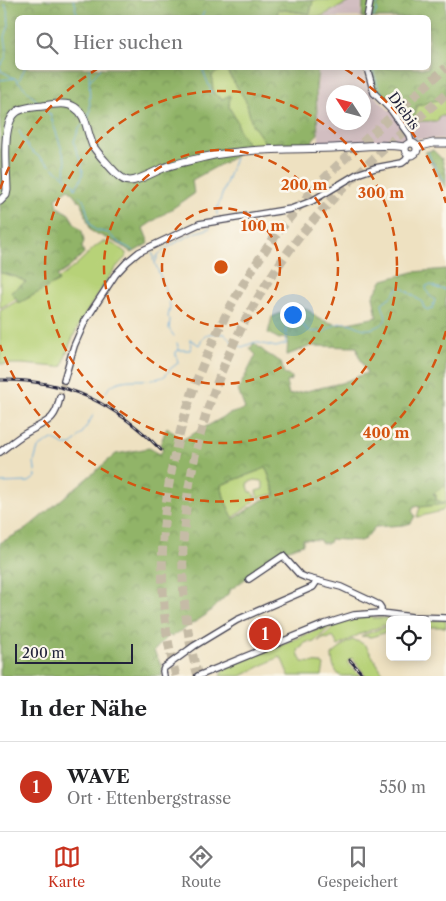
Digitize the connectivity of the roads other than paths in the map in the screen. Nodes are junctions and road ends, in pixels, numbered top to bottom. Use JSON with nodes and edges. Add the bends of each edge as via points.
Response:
{"nodes":[{"id":1,"x":370,"y":2,"type":"dead end"},
{"id":2,"x":368,"y":15,"type":"edge"},
{"id":3,"x":368,"y":70,"type":"edge"},
{"id":4,"x":446,"y":143,"type":"edge"},
{"id":5,"x":408,"y":145,"type":"junction"},
{"id":6,"x":418,"y":147,"type":"junction"},
{"id":7,"x":409,"y":154,"type":"junction"},
{"id":8,"x":0,"y":201,"type":"edge"},
{"id":9,"x":64,"y":380,"type":"tunnel mouth"},
{"id":10,"x":60,"y":396,"type":"tunnel mouth"},
{"id":11,"x":0,"y":452,"type":"edge"},
{"id":12,"x":249,"y":579,"type":"dead end"},
{"id":13,"x":317,"y":581,"type":"junction"},
{"id":14,"x":381,"y":613,"type":"junction"},
{"id":15,"x":446,"y":618,"type":"edge"},
{"id":16,"x":164,"y":676,"type":"edge"},
{"id":17,"x":198,"y":676,"type":"edge"}],
"edges":[{"from":1,"to":2,"type":"street"},
{"from":3,"to":5,"type":"street","name":"Diebis","via":[[374,93],[409,135]]},
{"from":4,"to":6,"type":"main road"},
{"from":5,"to":6,"type":"main road","via":[[416,144]]},
{"from":5,"to":7,"type":"main road","via":[[405,151]]},
{"from":5,"to":8,"type":"main road","via":[[224,153],[167,166],[130,181],[120,177],[97,152],[81,113],[70,105],[58,103],[20,110],[9,120],[5,139],[7,190]]},
{"from":6,"to":7,"type":"main road","via":[[416,153]]},
{"from":7,"to":9,"type":"street","via":[[402,163],[357,174],[312,201],[291,209],[199,224],[139,252],[106,288],[78,336]]},
{"from":10,"to":11,"type":"street","via":[[50,420],[25,433]]},
{"from":12,"to":13,"type":"street","via":[[283,556],[300,576]]},
{"from":13,"to":14,"type":"street","via":[[341,587],[379,605]]},
{"from":13,"to":16,"type":"street","via":[[313,587],[237,620],[198,644],[164,668]]},
{"from":14,"to":15,"type":"street"},
{"from":14,"to":17,"type":"street","via":[[336,620]]}]}
